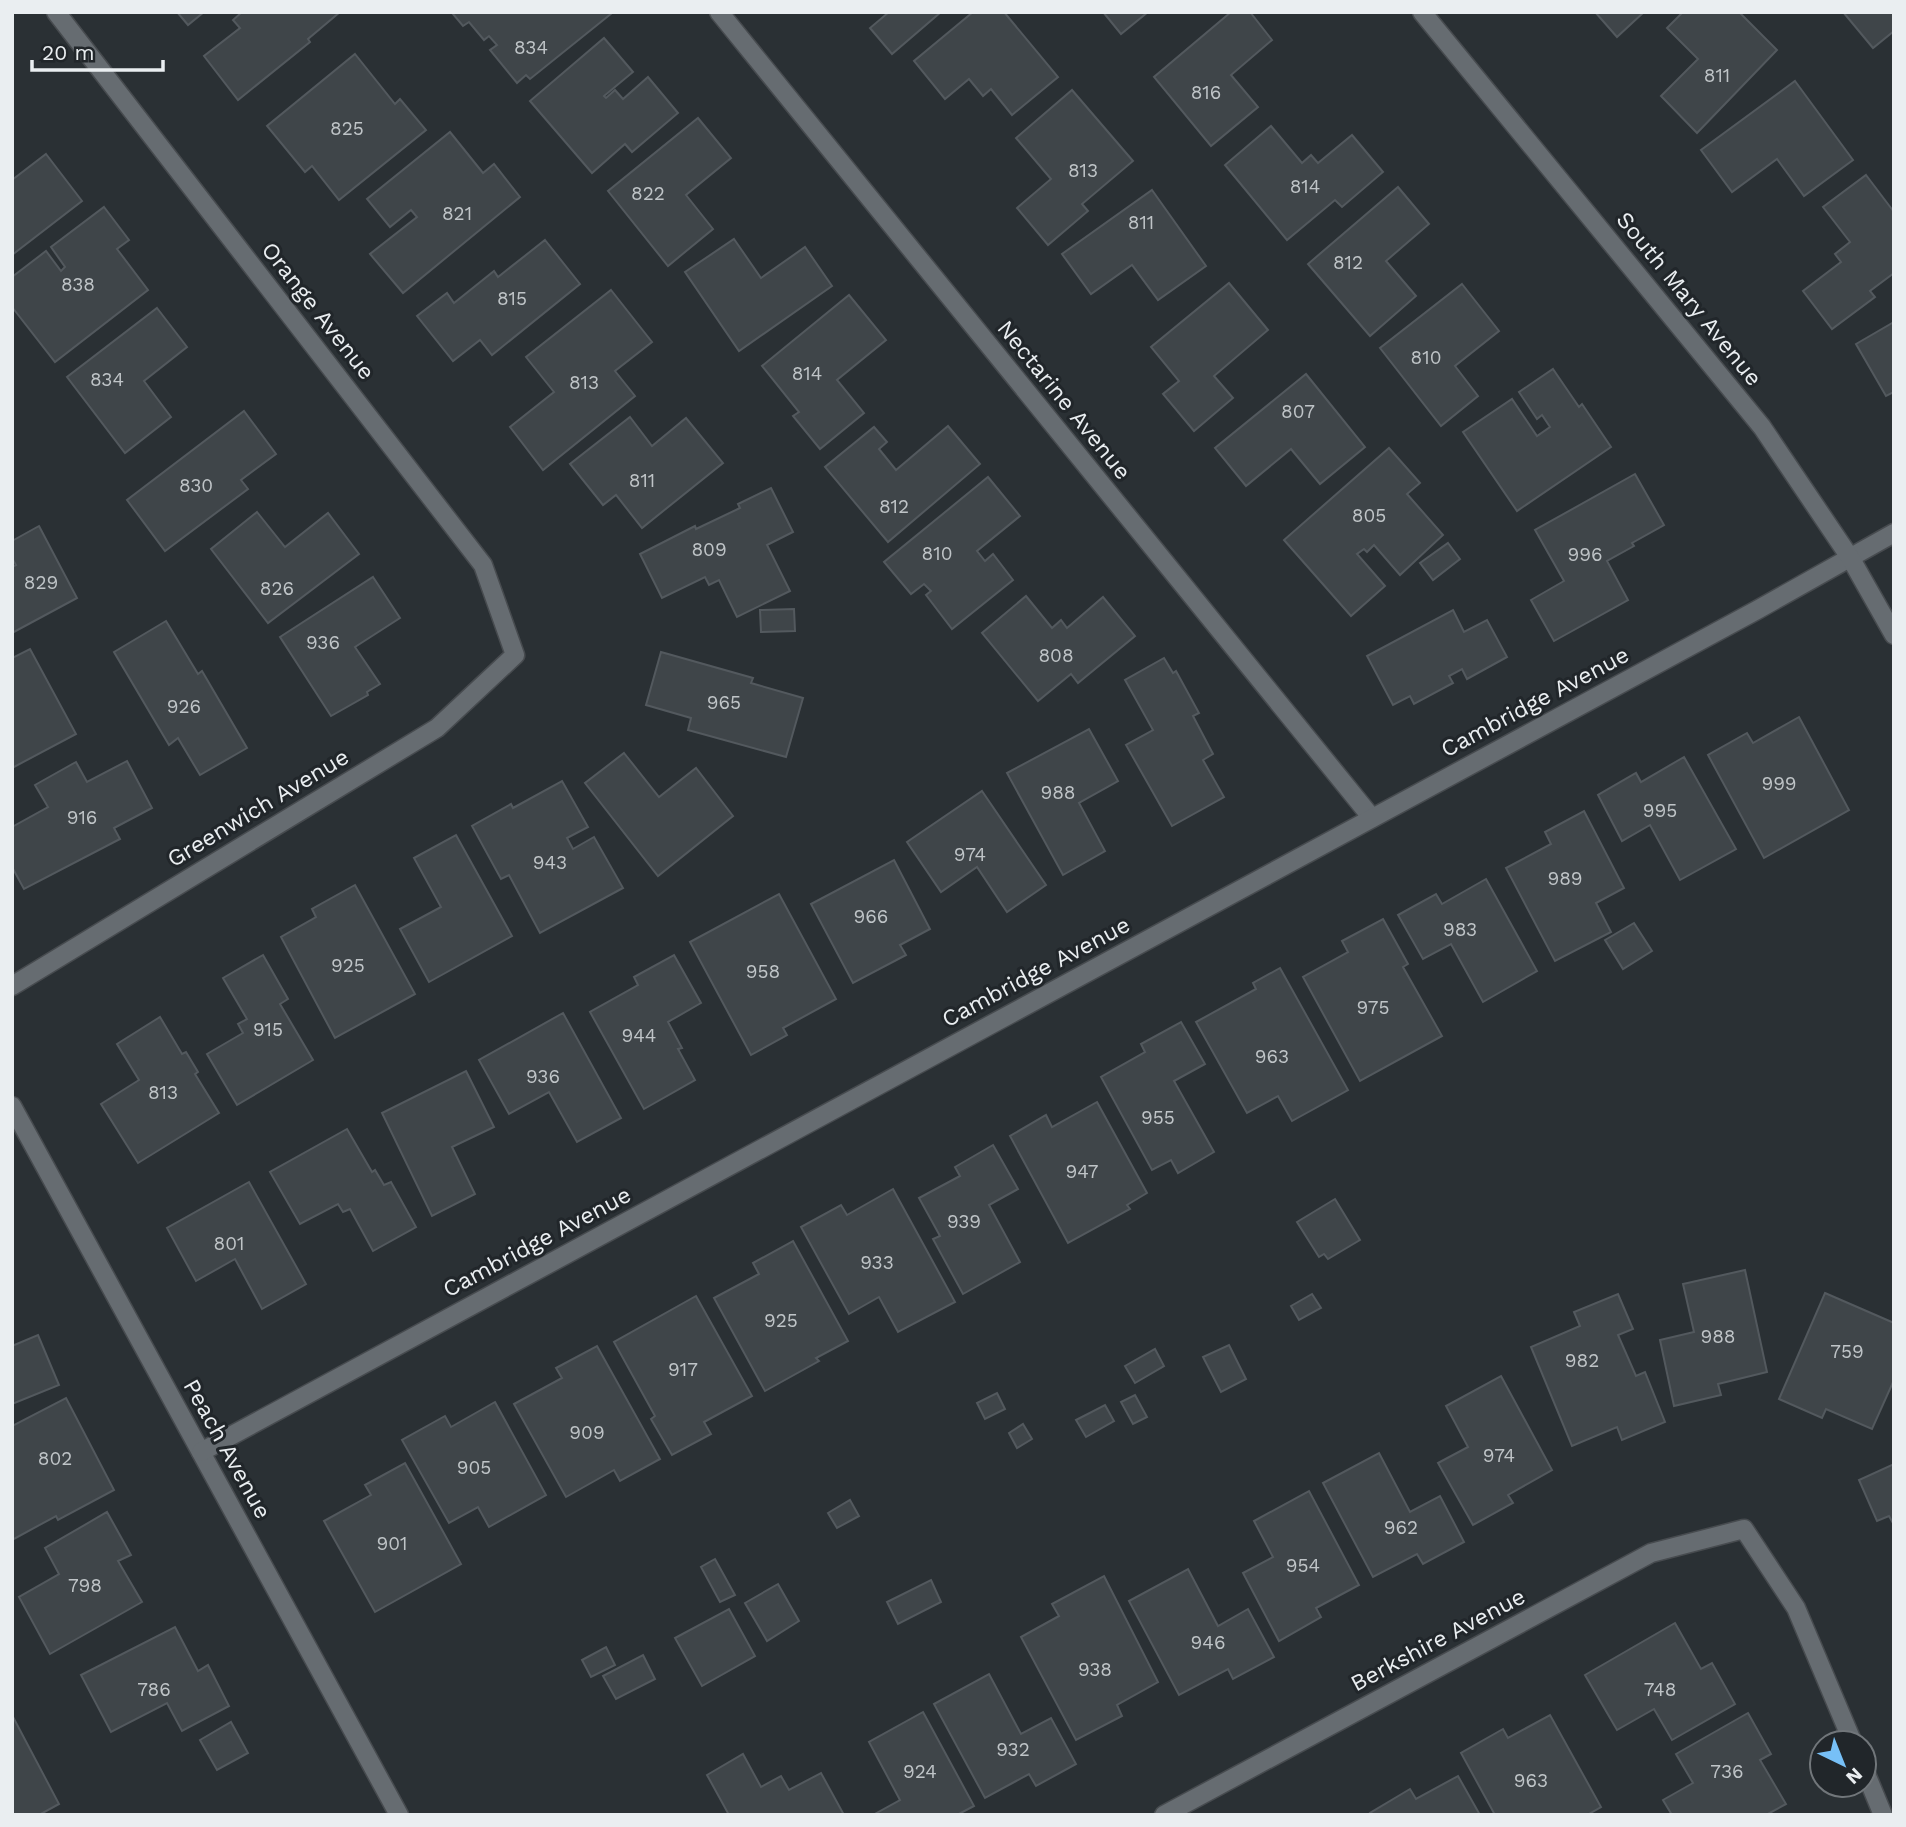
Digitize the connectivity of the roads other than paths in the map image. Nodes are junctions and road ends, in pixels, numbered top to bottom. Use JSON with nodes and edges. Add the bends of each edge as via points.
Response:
{"nodes":[{"id":1,"x":56,"y":12,"type":"edge"},
{"id":2,"x":719,"y":12,"type":"edge"},
{"id":3,"x":1422,"y":12,"type":"edge"},
{"id":4,"x":1894,"y":533,"type":"edge"},
{"id":5,"x":1851,"y":559,"type":"junction"},
{"id":6,"x":1894,"y":635,"type":"edge"},
{"id":7,"x":515,"y":655,"type":"joint"},
{"id":8,"x":1372,"y":818,"type":"junction"},
{"id":9,"x":12,"y":986,"type":"edge"},
{"id":10,"x":12,"y":1106,"type":"edge"},
{"id":11,"x":201,"y":1452,"type":"junction"},
{"id":12,"x":1847,"y":1729,"type":"edge"},
{"id":13,"x":399,"y":1815,"type":"edge"},
{"id":14,"x":1164,"y":1815,"type":"edge"}],
"edges":[{"from":1,"to":7,"type":"street","name":"Orange Avenue","via":[[483,565]]},
{"from":2,"to":8,"type":"street","name":"Nectarine Avenue"},
{"from":3,"to":5,"type":"street","name":"South Mary Avenue","via":[[1762,427]]},
{"from":4,"to":5,"type":"street","name":"Cambridge Avenue"},
{"from":5,"to":6,"type":"street","name":"South Mary Avenue"},
{"from":5,"to":8,"type":"street","name":"Cambridge Avenue"},
{"from":7,"to":9,"type":"street","name":"Greenwich Avenue","via":[[437,728]]},
{"from":8,"to":11,"type":"street","name":"Cambridge Avenue"},
{"from":10,"to":11,"type":"street","name":"Peach Avenue"},
{"from":11,"to":13,"type":"street","name":"Peach Avenue"},
{"from":12,"to":14,"type":"street","name":"Berkshire Avenue","via":[[1796,1608],[1744,1529],[1651,1553]]}]}
